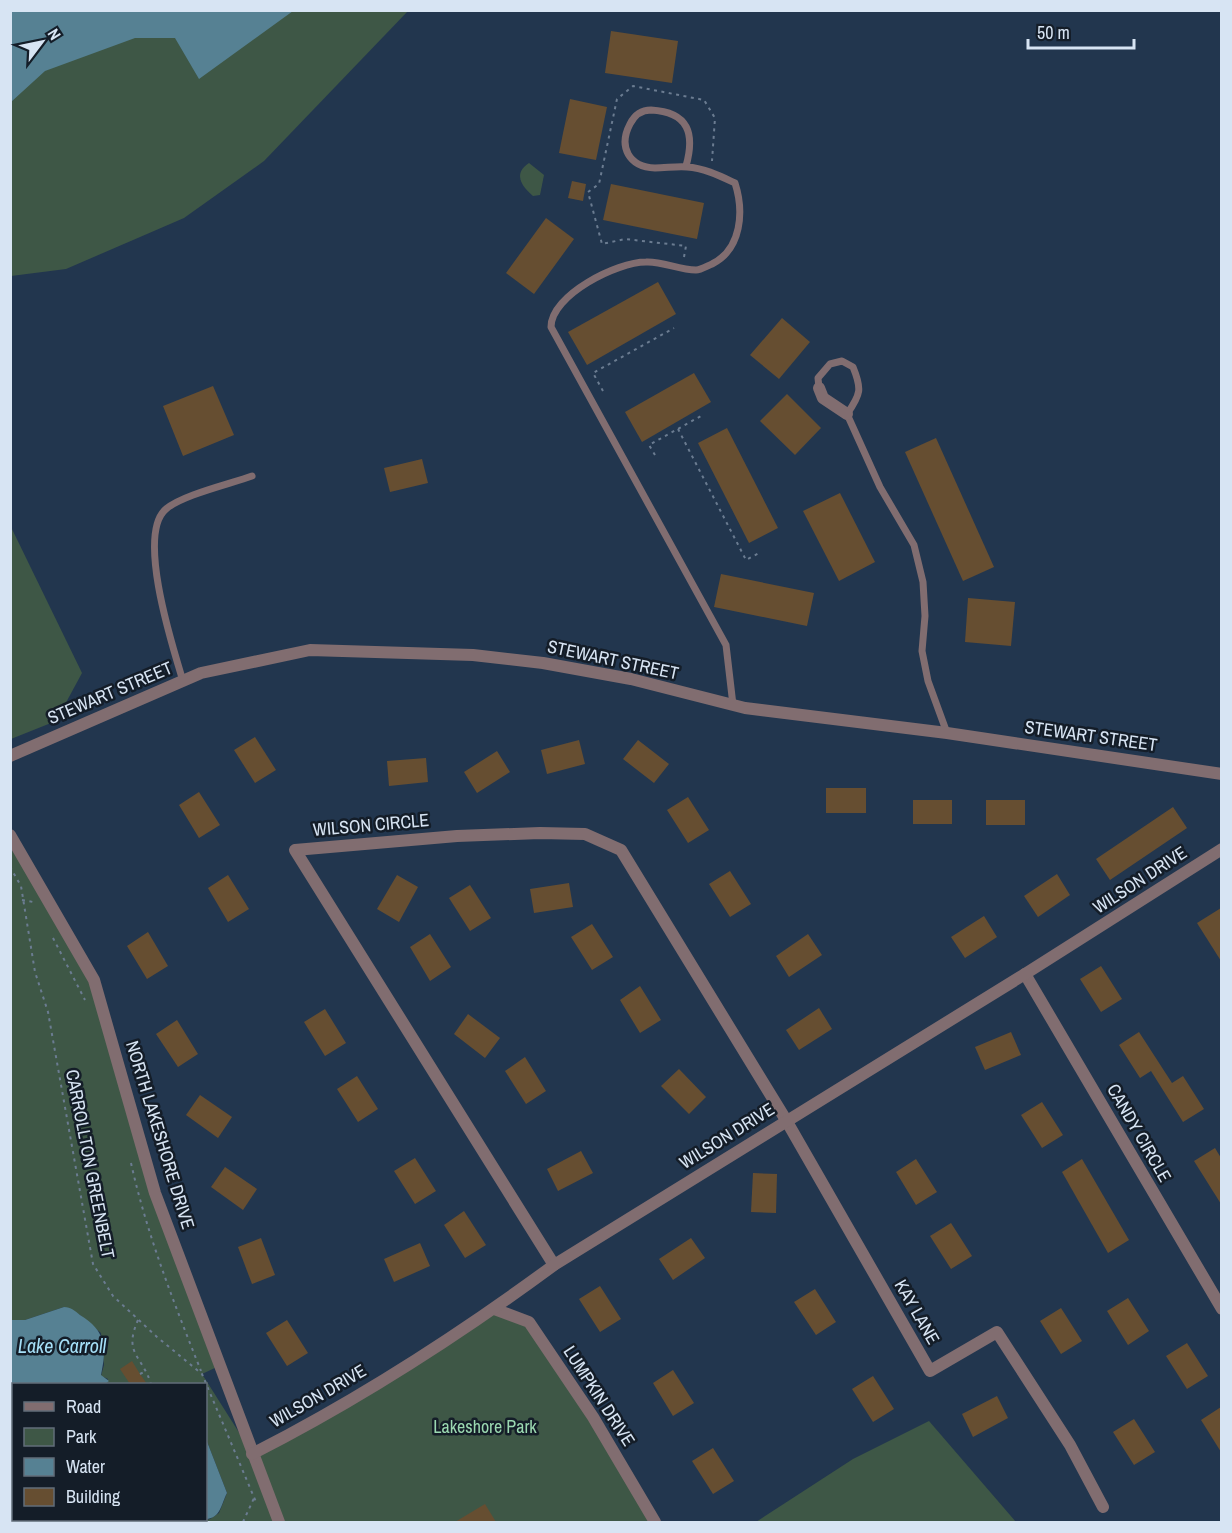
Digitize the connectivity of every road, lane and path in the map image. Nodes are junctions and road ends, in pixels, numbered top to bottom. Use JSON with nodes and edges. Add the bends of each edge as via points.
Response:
{"nodes":[{"id":1,"x":686,"y":166,"type":"junction"},
{"id":2,"x":711,"y":172,"type":"junction"},
{"id":3,"x":683,"y":268,"type":"junction"},
{"id":4,"x":674,"y":328,"type":"dead end"},
{"id":5,"x":819,"y":388,"type":"joint"},
{"id":6,"x":603,"y":391,"type":"dead end"},
{"id":7,"x":847,"y":414,"type":"junction"},
{"id":8,"x":701,"y":416,"type":"dead end"},
{"id":9,"x":678,"y":429,"type":"junction"},
{"id":10,"x":655,"y":455,"type":"dead end"},
{"id":11,"x":252,"y":476,"type":"dead end"},
{"id":12,"x":761,"y":552,"type":"dead end"},
{"id":13,"x":183,"y":681,"type":"junction"},
{"id":14,"x":733,"y":705,"type":"junction"},
{"id":15,"x":947,"y":733,"type":"junction"},
{"id":16,"x":10,"y":756,"type":"edge"},
{"id":17,"x":1221,"y":774,"type":"edge"},
{"id":18,"x":10,"y":835,"type":"edge"},
{"id":19,"x":1221,"y":849,"type":"edge"},
{"id":20,"x":10,"y":867,"type":"edge"},
{"id":21,"x":22,"y":900,"type":"junction"},
{"id":22,"x":33,"y":903,"type":"dead end"},
{"id":23,"x":50,"y":932,"type":"dead end"},
{"id":24,"x":1025,"y":974,"type":"junction"},
{"id":25,"x":85,"y":1001,"type":"dead end"},
{"id":26,"x":786,"y":1120,"type":"junction"},
{"id":27,"x":131,"y":1161,"type":"dead end"},
{"id":28,"x":554,"y":1265,"type":"junction"},
{"id":29,"x":494,"y":1309,"type":"junction"},
{"id":30,"x":1221,"y":1309,"type":"edge"},
{"id":31,"x":138,"y":1320,"type":"junction"},
{"id":32,"x":146,"y":1371,"type":"junction"},
{"id":33,"x":140,"y":1374,"type":"dead end"},
{"id":34,"x":202,"y":1374,"type":"junction"},
{"id":35,"x":152,"y":1383,"type":"edge"},
{"id":36,"x":206,"y":1383,"type":"edge"},
{"id":37,"x":207,"y":1386,"type":"edge"},
{"id":38,"x":252,"y":1454,"type":"junction"},
{"id":39,"x":254,"y":1498,"type":"junction"},
{"id":40,"x":258,"y":1506,"type":"dead end"},
{"id":41,"x":1103,"y":1507,"type":"dead end"},
{"id":42,"x":243,"y":1522,"type":"edge"},
{"id":43,"x":279,"y":1522,"type":"edge"},
{"id":44,"x":655,"y":1522,"type":"edge"}],
"edges":[{"from":1,"to":1,"type":"lane","via":[[691,146],[689,132],[680,118],[645,110],[634,116],[624,140],[629,157],[652,168]]},
{"from":1,"to":2,"type":"lane"},
{"from":2,"to":3,"type":"lane","via":[[735,183],[740,199],[740,227],[733,244],[718,261],[698,270]]},
{"from":2,"to":3,"type":"path","via":[[715,118],[704,100],[633,86],[617,99],[599,184],[588,192],[602,244],[625,239],[686,246]]},
{"from":3,"to":14,"type":"lane","via":[[646,261],[616,268],[561,301],[550,317],[550,327],[726,645]]},
{"from":4,"to":6,"type":"path","via":[[593,373]]},
{"from":5,"to":7,"type":"street","via":[[823,398]]},
{"from":5,"to":7,"type":"lane","via":[[818,378],[830,364],[842,361],[853,367],[861,386]]},
{"from":7,"to":15,"type":"lane","via":[[880,487],[914,545],[923,582],[922,651],[928,681]]},
{"from":8,"to":9,"type":"path"},
{"from":9,"to":10,"type":"path","via":[[649,445]]},
{"from":9,"to":12,"type":"path","via":[[746,560]]},
{"from":11,"to":13,"type":"lane","via":[[176,503],[160,517],[156,527],[158,588]]},
{"from":13,"to":14,"type":"street","name":"STEWART STREET","via":[[201,673],[310,650],[473,655],[631,679]]},
{"from":13,"to":16,"type":"street","name":"STEWART STREET"},
{"from":14,"to":15,"type":"street","name":"STEWART STREET"},
{"from":15,"to":17,"type":"street","name":"STEWART STREET"},
{"from":18,"to":38,"type":"street","name":"NORTH LAKESHORE DRIVE","via":[[94,980],[154,1193]]},
{"from":19,"to":24,"type":"street","name":"WILSON DRIVE"},
{"from":20,"to":21,"type":"path","name":"CARROLLTON GREENBELT","via":[[21,886]]},
{"from":21,"to":22,"type":"path"},
{"from":21,"to":31,"type":"path","name":"CARROLLTON GREENBELT","via":[[35,972],[48,1012],[93,1264],[113,1296]]},
{"from":23,"to":25,"type":"path"},
{"from":24,"to":26,"type":"street","name":"WILSON DRIVE"},
{"from":24,"to":30,"type":"street","name":"CANDY CIRCLE"},
{"from":26,"to":28,"type":"street","name":"WILSON DRIVE"},
{"from":26,"to":28,"type":"street","name":"WILSON CIRCLE","via":[[621,850],[585,834],[540,833],[294,850]]},
{"from":26,"to":41,"type":"street","name":"KAY LANE","via":[[930,1371],[997,1332],[1070,1445]]},
{"from":27,"to":34,"type":"path","via":[[157,1260]]},
{"from":28,"to":29,"type":"street","name":"WILSON DRIVE"},
{"from":29,"to":38,"type":"street","name":"WILSON DRIVE","via":[[328,1414]]},
{"from":29,"to":44,"type":"street","name":"LUMPKIN DRIVE","via":[[529,1322],[593,1417]]},
{"from":31,"to":32,"type":"path","via":[[131,1338],[132,1352]]},
{"from":31,"to":34,"type":"path","name":"CARROLLTON GREENBELT"},
{"from":32,"to":33,"type":"path"},
{"from":32,"to":35,"type":"path"},
{"from":34,"to":36,"type":"path","name":"CARROLLTON GREENBELT"},
{"from":37,"to":39,"type":"path","name":"CARROLLTON GREENBELT"},
{"from":38,"to":43,"type":"street","name":"NORTH LAKESHORE DRIVE"},
{"from":39,"to":40,"type":"path","name":"CARROLLTON GREENBELT"},
{"from":39,"to":42,"type":"path"}]}
